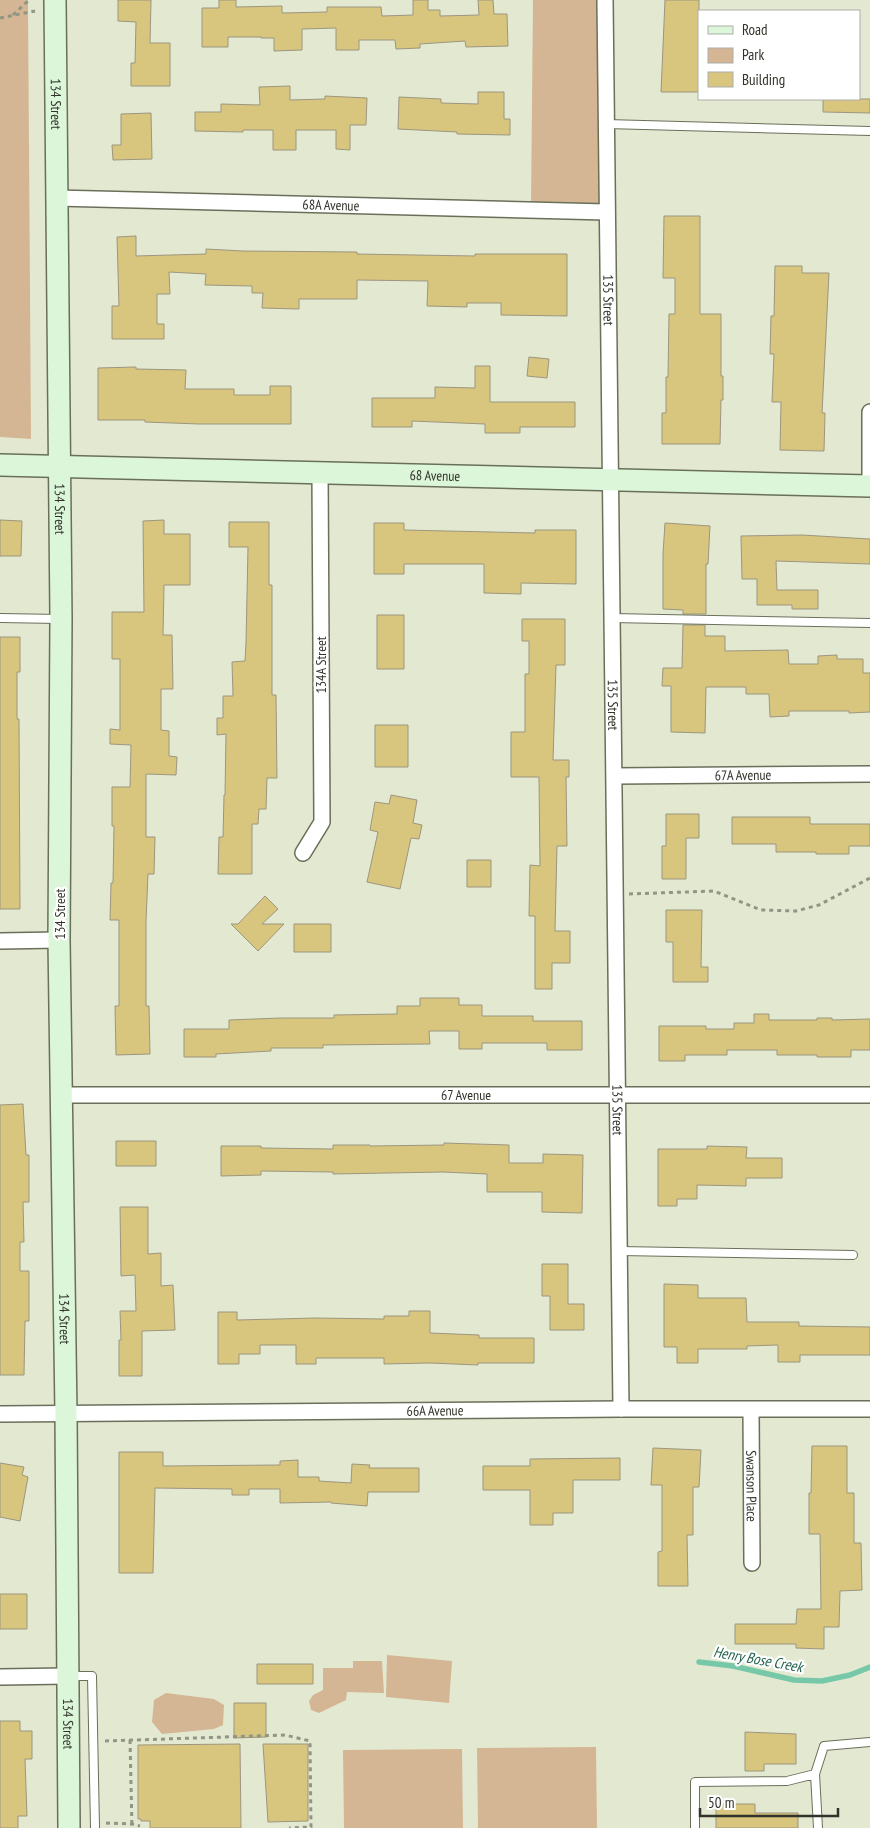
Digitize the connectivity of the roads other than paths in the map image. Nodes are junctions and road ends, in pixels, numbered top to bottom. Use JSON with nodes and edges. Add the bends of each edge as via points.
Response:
{"nodes":[{"id":1,"x":55,"y":0,"type":"edge"},
{"id":2,"x":605,"y":0,"type":"edge"},
{"id":3,"x":606,"y":124,"type":"junction"},
{"id":4,"x":870,"y":131,"type":"edge"},
{"id":5,"x":56,"y":198,"type":"junction"},
{"id":6,"x":606,"y":212,"type":"junction"},
{"id":7,"x":870,"y":412,"type":"edge"},
{"id":8,"x":0,"y":465,"type":"edge"},
{"id":9,"x":59,"y":466,"type":"junction"},
{"id":10,"x":320,"y":472,"type":"junction"},
{"id":11,"x":611,"y":480,"type":"junction"},
{"id":12,"x":870,"y":486,"type":"edge"},
{"id":13,"x":0,"y":618,"type":"edge"},
{"id":14,"x":612,"y":618,"type":"junction"},
{"id":15,"x":61,"y":619,"type":"junction"},
{"id":16,"x":870,"y":623,"type":"edge"},
{"id":17,"x":870,"y":774,"type":"edge"},
{"id":18,"x":615,"y":776,"type":"junction"},
{"id":19,"x":303,"y":853,"type":"dead end"},
{"id":20,"x":59,"y":940,"type":"junction"},
{"id":21,"x":0,"y":941,"type":"edge"},
{"id":22,"x":62,"y":1095,"type":"junction"},
{"id":23,"x":870,"y":1095,"type":"edge"},
{"id":24,"x":617,"y":1096,"type":"junction"},
{"id":25,"x":620,"y":1252,"type":"junction"},
{"id":26,"x":853,"y":1255,"type":"dead end"},
{"id":27,"x":621,"y":1409,"type":"junction"},
{"id":28,"x":751,"y":1410,"type":"junction"},
{"id":29,"x":870,"y":1410,"type":"edge"},
{"id":30,"x":0,"y":1414,"type":"edge"},
{"id":31,"x":66,"y":1414,"type":"junction"},
{"id":32,"x":752,"y":1564,"type":"dead end"},
{"id":33,"x":67,"y":1676,"type":"junction"},
{"id":34,"x":0,"y":1677,"type":"edge"},
{"id":35,"x":870,"y":1742,"type":"edge"},
{"id":36,"x":815,"y":1774,"type":"junction"},
{"id":37,"x":68,"y":1828,"type":"edge"},
{"id":38,"x":95,"y":1828,"type":"edge"},
{"id":39,"x":695,"y":1828,"type":"edge"},
{"id":40,"x":818,"y":1828,"type":"edge"}],
"edges":[{"from":1,"to":5,"type":"street","name":"134 Street"},
{"from":2,"to":3,"type":"street","name":"135 Street"},
{"from":3,"to":4,"type":"lane"},
{"from":3,"to":6,"type":"street","name":"135 Street"},
{"from":5,"to":6,"type":"street","name":"68A Avenue"},
{"from":5,"to":9,"type":"street","name":"134 Street"},
{"from":6,"to":11,"type":"street","name":"135 Street"},
{"from":7,"to":12,"type":"street"},
{"from":8,"to":9,"type":"street","name":"68 Avenue"},
{"from":9,"to":10,"type":"street","name":"68 Avenue"},
{"from":9,"to":15,"type":"street","name":"134 Street"},
{"from":10,"to":11,"type":"street","name":"68 Avenue"},
{"from":10,"to":19,"type":"street","name":"134A Street","via":[[322,822]]},
{"from":11,"to":12,"type":"street","name":"68 Avenue"},
{"from":11,"to":14,"type":"street","name":"135 Street"},
{"from":13,"to":15,"type":"lane"},
{"from":14,"to":16,"type":"lane"},
{"from":14,"to":18,"type":"street","name":"135 Street"},
{"from":15,"to":20,"type":"street","name":"134 Street"},
{"from":17,"to":18,"type":"street","name":"67A Avenue"},
{"from":18,"to":24,"type":"street","name":"135 Street"},
{"from":20,"to":21,"type":"street"},
{"from":20,"to":22,"type":"street","name":"134 Street"},
{"from":22,"to":24,"type":"street","name":"67 Avenue"},
{"from":22,"to":31,"type":"street","name":"134 Street"},
{"from":23,"to":24,"type":"street","name":"67 Avenue"},
{"from":24,"to":25,"type":"street","name":"135 Street"},
{"from":25,"to":26,"type":"lane"},
{"from":25,"to":27,"type":"street","name":"135 Street"},
{"from":27,"to":28,"type":"street","name":"66A Avenue"},
{"from":27,"to":31,"type":"street","name":"66A Avenue"},
{"from":28,"to":29,"type":"street","name":"66A Avenue"},
{"from":28,"to":32,"type":"street","name":"Swanson Place"},
{"from":30,"to":31,"type":"street","name":"66A Avenue"},
{"from":31,"to":33,"type":"street","name":"134 Street"},
{"from":33,"to":34,"type":"street"},
{"from":33,"to":37,"type":"street","name":"134 Street"},
{"from":33,"to":38,"type":"lane","via":[[92,1676]]},
{"from":35,"to":36,"type":"lane","via":[[824,1746]]},
{"from":36,"to":39,"type":"lane","via":[[787,1781],[695,1782]]},
{"from":36,"to":40,"type":"lane"}]}
